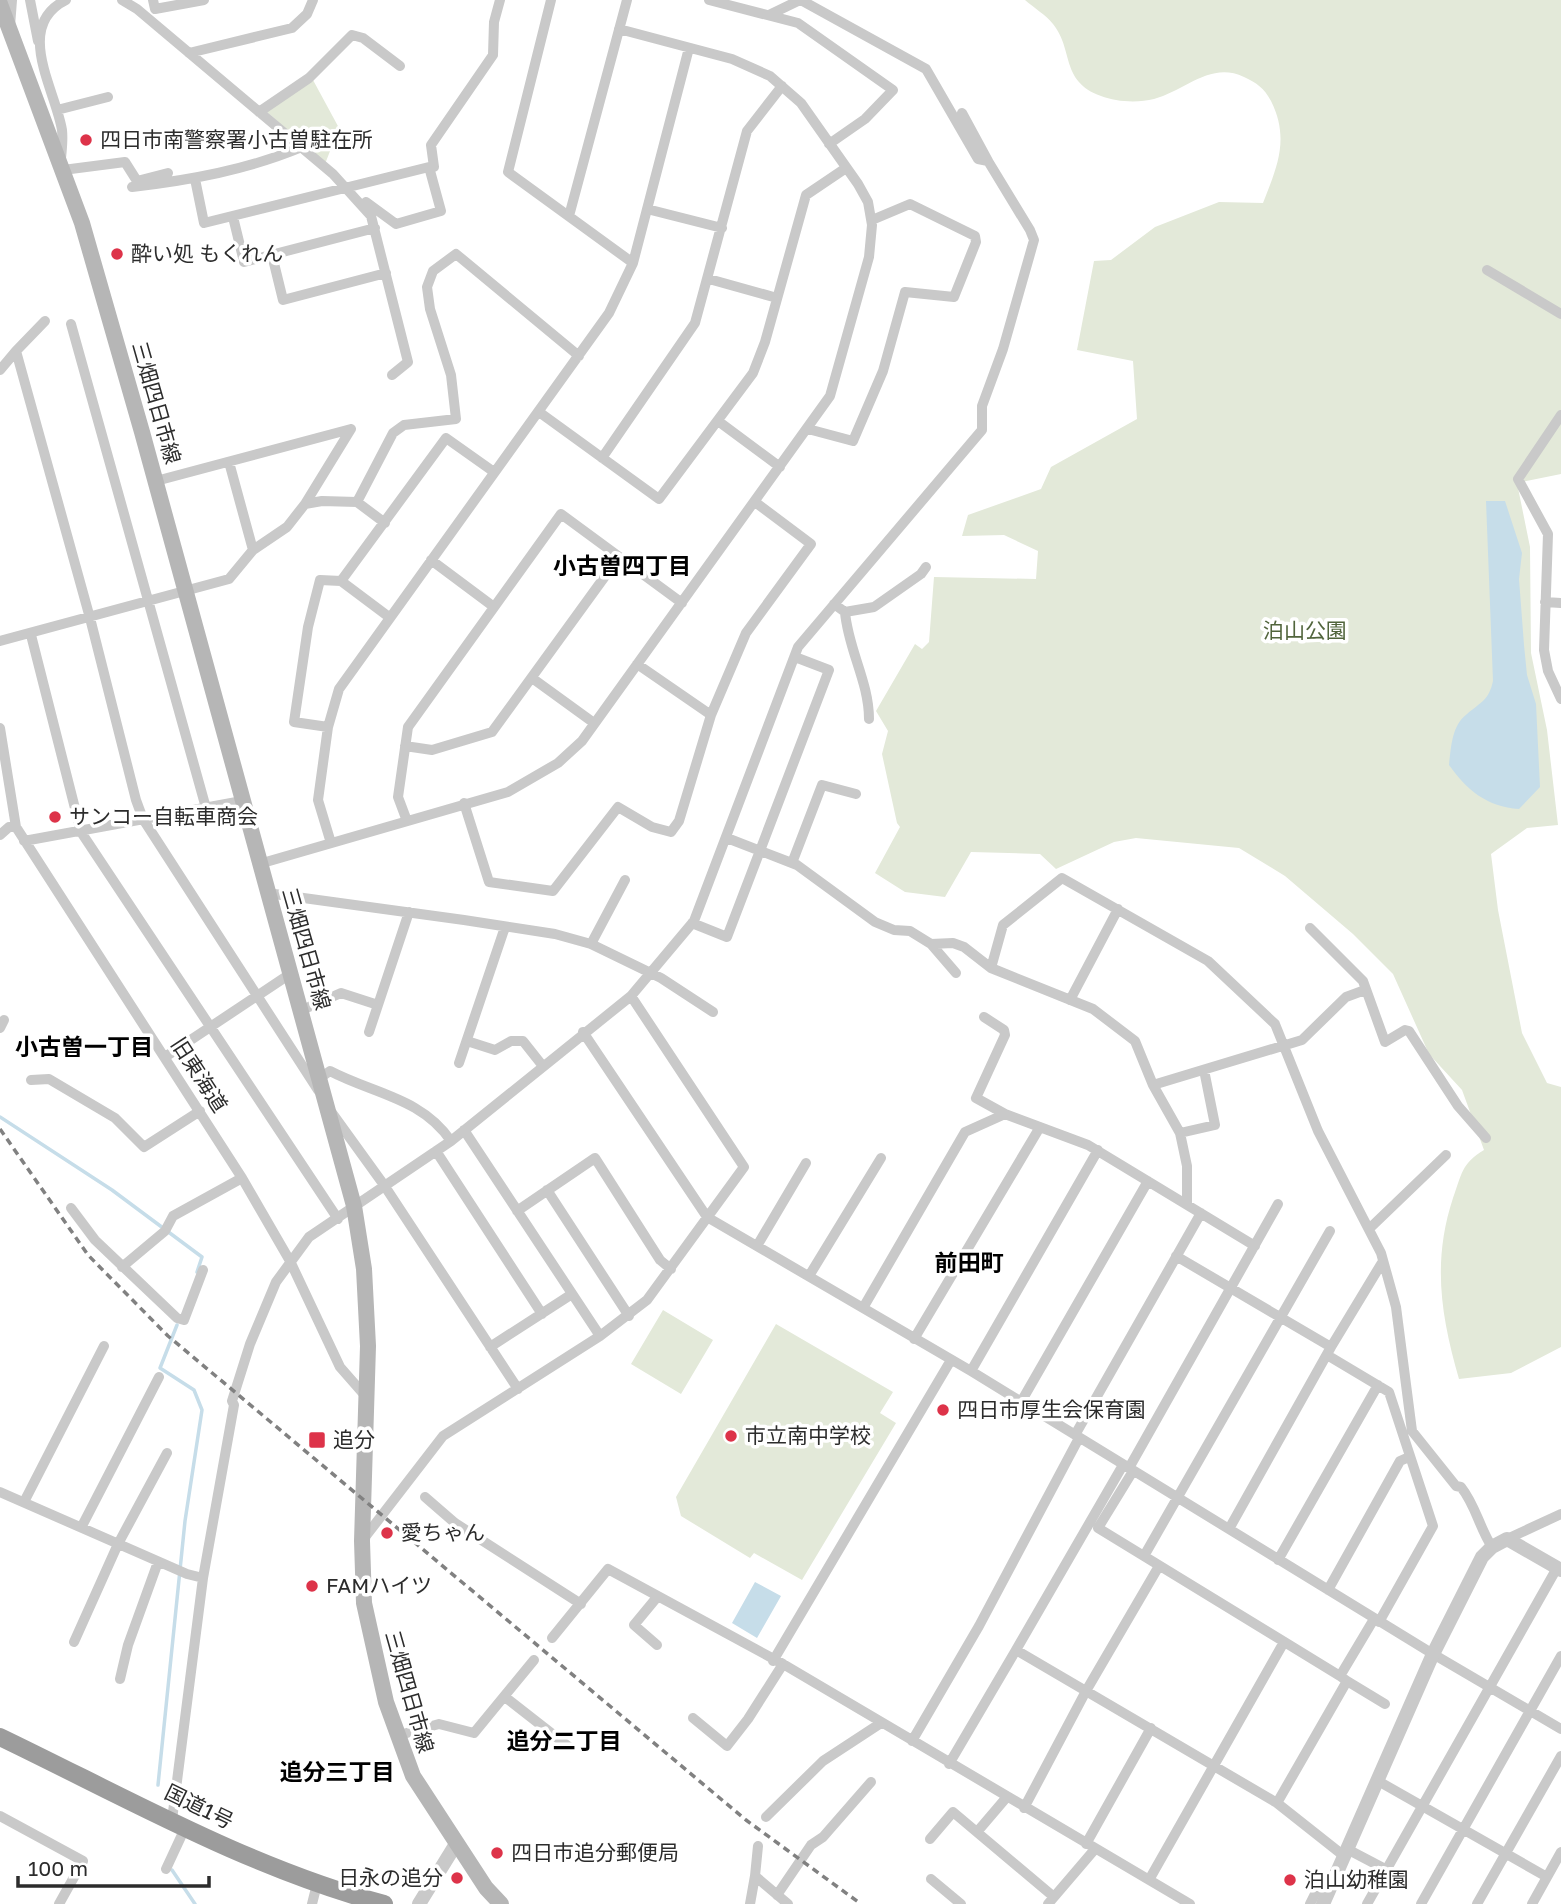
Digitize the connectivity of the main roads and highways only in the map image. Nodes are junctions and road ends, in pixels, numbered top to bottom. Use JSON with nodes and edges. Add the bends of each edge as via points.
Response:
{"nodes":[{"id":1,"x":0,"y":4,"type":"edge"},
{"id":2,"x":0,"y":1737,"type":"edge"},
{"id":3,"x":384,"y":1904,"type":"edge"},
{"id":4,"x":501,"y":1904,"type":"edge"}],
"edges":[{"from":1,"to":4,"type":"main road","name":"三畑四日市線","via":[[82,223],[354,1206],[364,1269],[368,1399],[364,1603],[396,1736],[412,1776]]},
{"from":2,"to":3,"type":"highway","name":"国道1号","via":[[317,1884]]}]}
